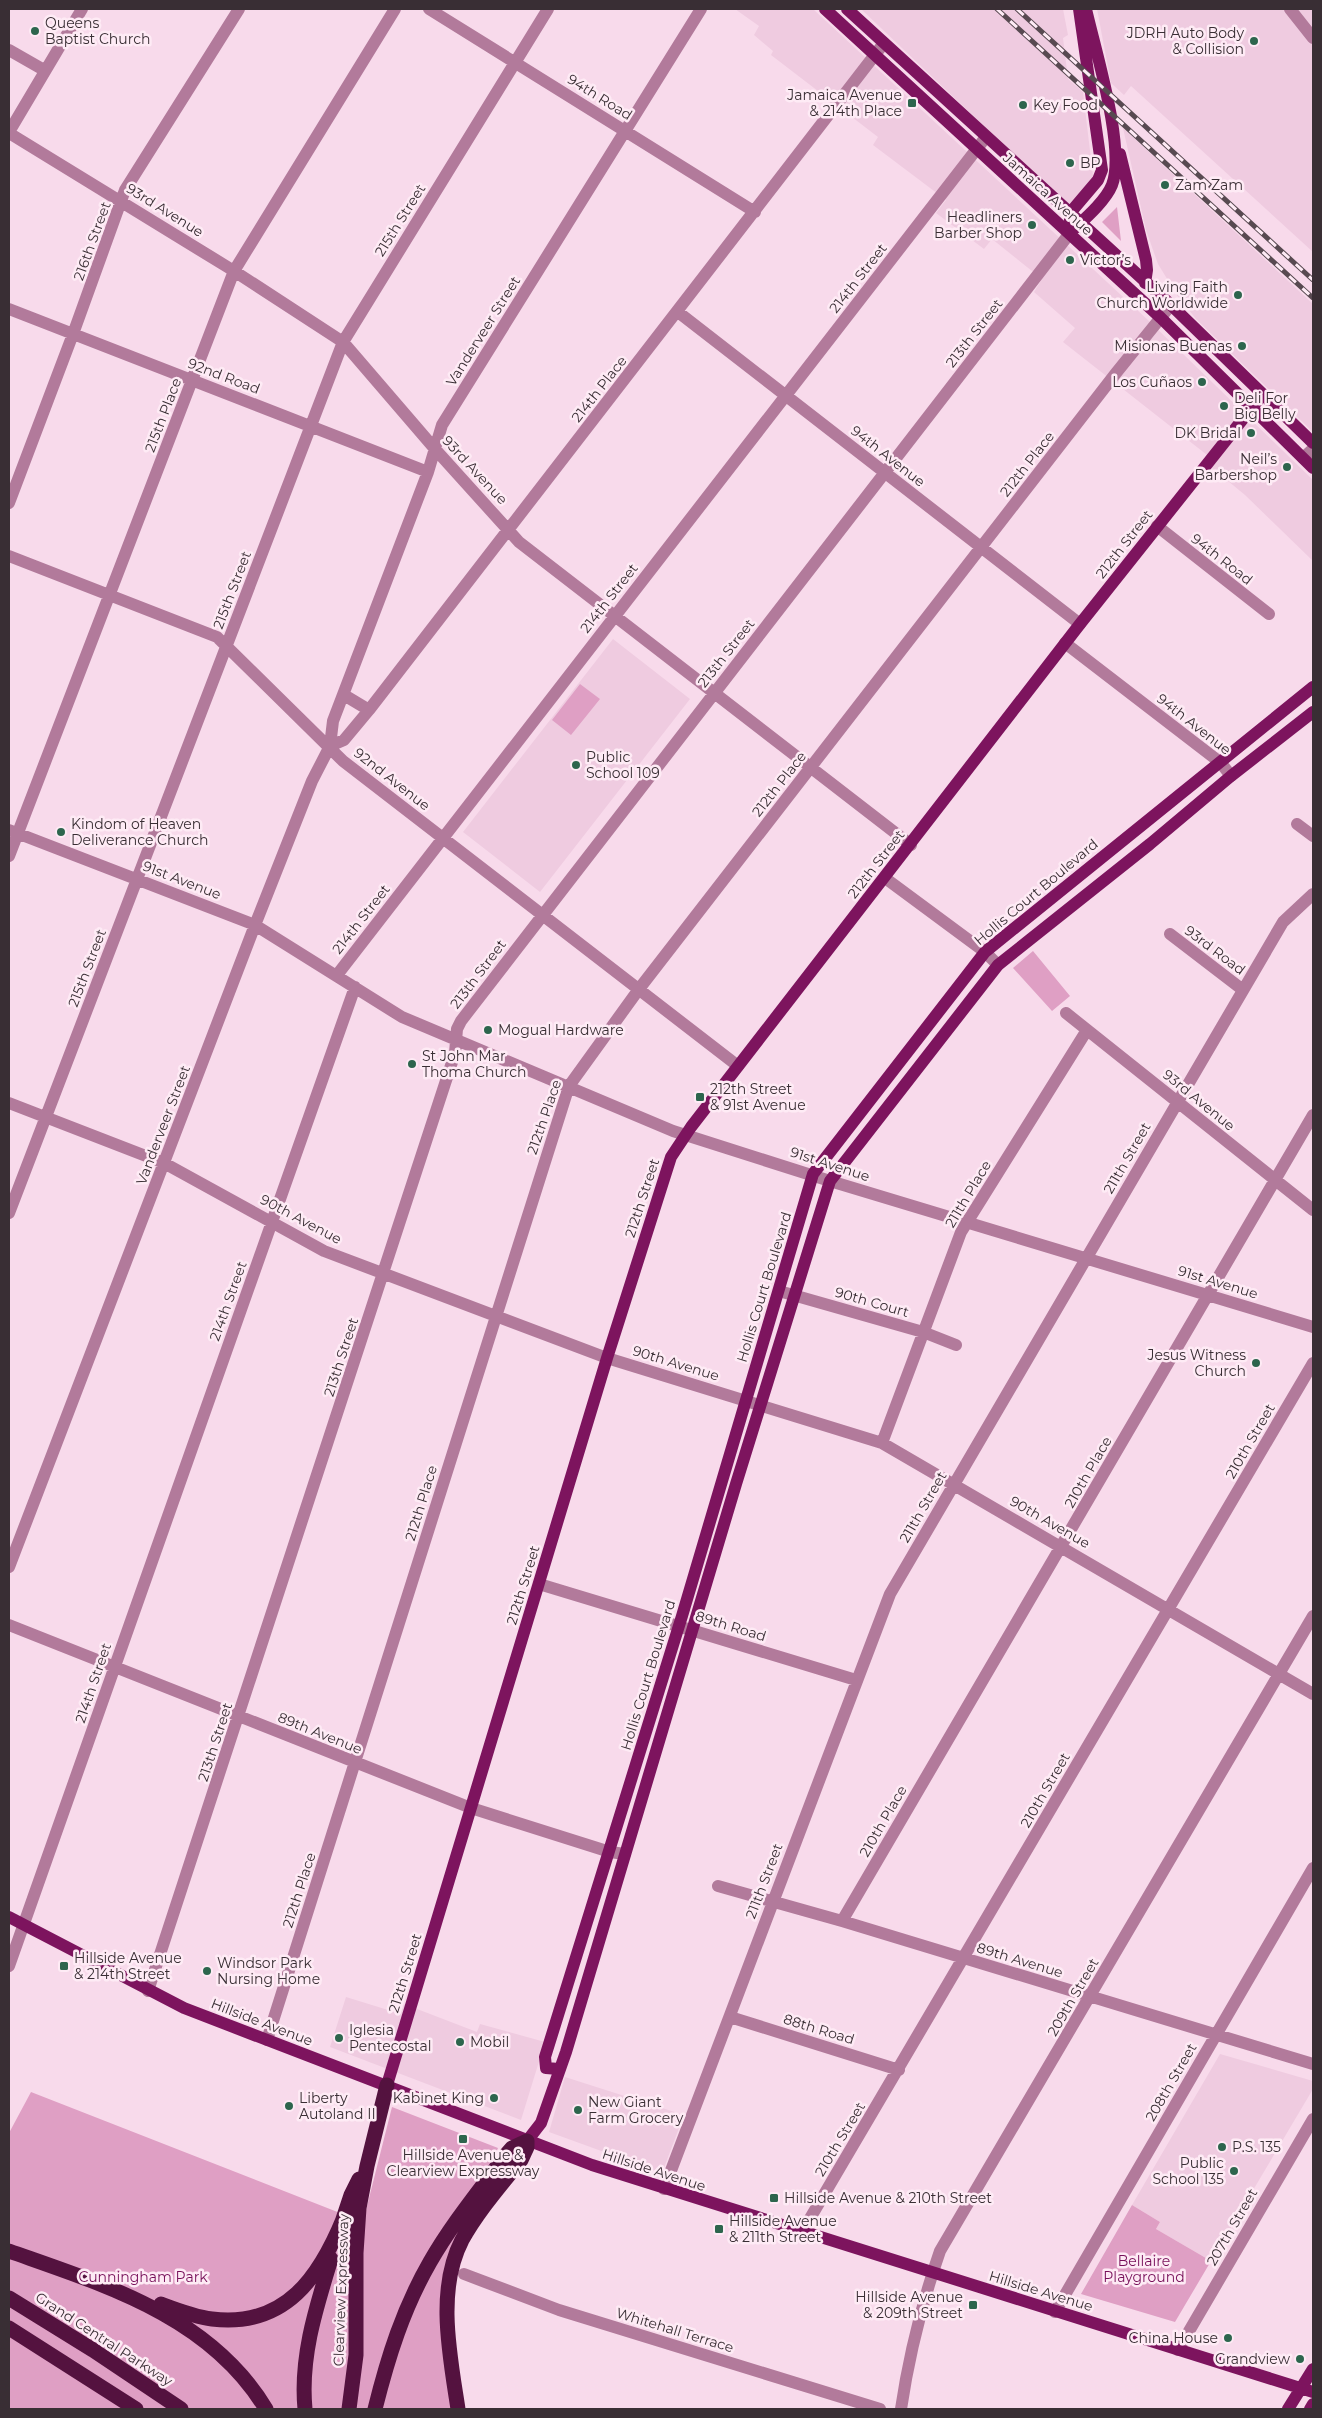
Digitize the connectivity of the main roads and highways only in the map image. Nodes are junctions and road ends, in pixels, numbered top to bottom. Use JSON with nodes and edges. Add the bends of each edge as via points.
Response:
{"nodes":[{"id":1,"x":825,"y":9,"type":"edge"},
{"id":2,"x":847,"y":9,"type":"edge"},
{"id":3,"x":1079,"y":9,"type":"edge"},
{"id":4,"x":1086,"y":9,"type":"edge"},
{"id":5,"x":1115,"y":140,"type":"junction"},
{"id":6,"x":1070,"y":213,"type":"junction"},
{"id":7,"x":1080,"y":223,"type":"junction"},
{"id":8,"x":1070,"y":233,"type":"junction"},
{"id":9,"x":1145,"y":283,"type":"junction"},
{"id":10,"x":1262,"y":395,"type":"junction"},
{"id":11,"x":1252,"y":406,"type":"junction"},
{"id":12,"x":1313,"y":443,"type":"edge"},
{"id":13,"x":1313,"y":468,"type":"edge"},
{"id":14,"x":1313,"y":687,"type":"edge"},
{"id":15,"x":1313,"y":712,"type":"edge"},
{"id":16,"x":1276,"y":718,"type":"junction"},
{"id":17,"x":1288,"y":732,"type":"junction"},
{"id":18,"x":1137,"y":828,"type":"junction"},
{"id":19,"x":1150,"y":844,"type":"junction"},
{"id":20,"x":1058,"y":892,"type":"junction"},
{"id":21,"x":1072,"y":906,"type":"junction"},
{"id":22,"x":926,"y":1028,"type":"junction"},
{"id":23,"x":941,"y":1038,"type":"junction"},
{"id":24,"x":868,"y":1103,"type":"junction"},
{"id":25,"x":882,"y":1114,"type":"junction"},
{"id":26,"x":723,"y":1480,"type":"junction"},
{"id":27,"x":736,"y":1484,"type":"junction"},
{"id":28,"x":702,"y":1549,"type":"junction"},
{"id":29,"x":716,"y":1552,"type":"junction"},
{"id":30,"x":653,"y":1711,"type":"junction"},
{"id":31,"x":668,"y":1714,"type":"junction"},
{"id":32,"x":633,"y":1775,"type":"junction"},
{"id":33,"x":648,"y":1778,"type":"junction"},
{"id":34,"x":9,"y":1917,"type":"edge"},
{"id":35,"x":586,"y":1929,"type":"junction"},
{"id":36,"x":602,"y":1932,"type":"junction"},
{"id":37,"x":567,"y":1991,"type":"junction"},
{"id":38,"x":584,"y":1993,"type":"junction"},
{"id":39,"x":559,"y":2069,"type":"junction"},
{"id":40,"x":387,"y":2085,"type":"junction"},
{"id":41,"x":527,"y":2140,"type":"junction"},
{"id":42,"x":367,"y":2166,"type":"junction"},
{"id":43,"x":344,"y":2217,"type":"junction"},
{"id":44,"x":9,"y":2251,"type":"edge"},
{"id":45,"x":99,"y":2283,"type":"junction"},
{"id":46,"x":9,"y":2298,"type":"edge"},
{"id":47,"x":449,"y":2327,"type":"junction"},
{"id":48,"x":9,"y":2328,"type":"edge"},
{"id":49,"x":1313,"y":2369,"type":"edge"},
{"id":50,"x":1307,"y":2390,"type":"edge"},
{"id":51,"x":1313,"y":2404,"type":"edge"},
{"id":52,"x":136,"y":2409,"type":"edge"},
{"id":53,"x":181,"y":2409,"type":"edge"},
{"id":54,"x":266,"y":2409,"type":"edge"},
{"id":55,"x":305,"y":2409,"type":"edge"},
{"id":56,"x":349,"y":2409,"type":"edge"},
{"id":57,"x":375,"y":2409,"type":"edge"},
{"id":58,"x":450,"y":2409,"type":"edge"},
{"id":59,"x":458,"y":2409,"type":"edge"},
{"id":60,"x":1288,"y":2409,"type":"edge"},
{"id":61,"x":1310,"y":2409,"type":"edge"}],
"edges":[{"from":1,"to":8,"type":"main road","name":"Jamaica Avenue"},
{"from":2,"to":6,"type":"main road","name":"Jamaica Avenue"},
{"from":3,"to":6,"type":"main road","via":[[1101,173]]},
{"from":4,"to":5,"type":"main road"},
{"from":5,"to":7,"type":"main road","via":[[1117,166],[1112,185]]},
{"from":5,"to":9,"type":"main road","via":[[1146,260]]},
{"from":6,"to":7,"type":"main road","name":"Jamaica Avenue"},
{"from":6,"to":8,"type":"main road"},
{"from":7,"to":8,"type":"main road"},
{"from":7,"to":9,"type":"main road","name":"Jamaica Avenue"},
{"from":8,"to":11,"type":"main road","name":"Jamaica Avenue"},
{"from":9,"to":10,"type":"main road","name":"Jamaica Avenue"},
{"from":10,"to":11,"type":"main road","name":"212th Street"},
{"from":10,"to":12,"type":"main road","name":"Jamaica Avenue"},
{"from":11,"to":13,"type":"main road","name":"Jamaica Avenue"},
{"from":11,"to":40,"type":"main road","name":"212th Street","via":[[670,1157]]},
{"from":14,"to":16,"type":"main road","name":"Hollis Court Boulevard"},
{"from":15,"to":17,"type":"main road"},
{"from":16,"to":17,"type":"main road"},
{"from":16,"to":18,"type":"main road","name":"Hollis Court Boulevard"},
{"from":17,"to":19,"type":"main road"},
{"from":18,"to":19,"type":"main road"},
{"from":18,"to":20,"type":"main road","name":"Hollis Court Boulevard"},
{"from":19,"to":21,"type":"main road"},
{"from":20,"to":21,"type":"main road"},
{"from":20,"to":22,"type":"main road","name":"Hollis Court Boulevard","via":[[985,952]]},
{"from":21,"to":23,"type":"main road","via":[[998,965]]},
{"from":22,"to":23,"type":"main road"},
{"from":22,"to":24,"type":"main road","name":"Hollis Court Boulevard"},
{"from":23,"to":25,"type":"main road"},
{"from":24,"to":25,"type":"main road"},
{"from":24,"to":26,"type":"main road","name":"Hollis Court Boulevard","via":[[813,1174]]},
{"from":25,"to":27,"type":"main road","via":[[830,1181]]},
{"from":26,"to":27,"type":"main road"},
{"from":26,"to":28,"type":"main road","name":"Hollis Court Boulevard"},
{"from":27,"to":29,"type":"main road"},
{"from":28,"to":29,"type":"main road"},
{"from":28,"to":30,"type":"main road","name":"Hollis Court Boulevard"},
{"from":29,"to":31,"type":"main road"},
{"from":30,"to":31,"type":"main road"},
{"from":30,"to":32,"type":"main road","name":"Hollis Court Boulevard"},
{"from":31,"to":33,"type":"main road"},
{"from":32,"to":33,"type":"main road"},
{"from":32,"to":35,"type":"main road","name":"Hollis Court Boulevard"},
{"from":33,"to":36,"type":"main road"},
{"from":34,"to":40,"type":"main road","name":"Hillside Avenue","via":[[186,2009]]},
{"from":35,"to":36,"type":"main road"},
{"from":35,"to":37,"type":"main road","name":"Hollis Court Boulevard"},
{"from":36,"to":38,"type":"main road"},
{"from":37,"to":38,"type":"main road"},
{"from":37,"to":39,"type":"main road","name":"Hollis Court Boulevard","via":[[544,2061],[549,2070]]},
{"from":38,"to":39,"type":"main road"},
{"from":39,"to":41,"type":"main road","via":[[541,2123]]},
{"from":40,"to":41,"type":"main road","name":"Hillside Avenue"},
{"from":40,"to":42,"type":"highway","name":"Clearview Expressway"},
{"from":41,"to":47,"type":"highway","via":[[521,2160],[469,2229],[457,2251],[449,2283]]},
{"from":41,"to":50,"type":"main road","name":"Hillside Avenue","via":[[598,2168]]},
{"from":41,"to":57,"type":"highway","via":[[506,2154],[431,2260],[393,2342]]},
{"from":42,"to":43,"type":"highway","via":[[351,2195]]},
{"from":42,"to":56,"type":"highway","name":"Clearview Expressway","via":[[357,2235],[357,2335]]},
{"from":43,"to":45,"type":"highway","via":[[327,2256],[307,2285],[284,2304],[256,2316],[223,2320],[202,2317]]},
{"from":43,"to":55,"type":"highway","via":[[308,2344]]},
{"from":44,"to":45,"type":"highway"},
{"from":45,"to":54,"type":"highway","via":[[155,2308],[198,2336],[240,2374]]},
{"from":46,"to":53,"type":"highway","name":"Grand Central Parkway","via":[[102,2355]]},
{"from":47,"to":58,"type":"highway"},
{"from":47,"to":59,"type":"highway"},
{"from":48,"to":52,"type":"highway"},
{"from":49,"to":50,"type":"main road"},
{"from":50,"to":60,"type":"main road"},
{"from":51,"to":61,"type":"main road"}]}
